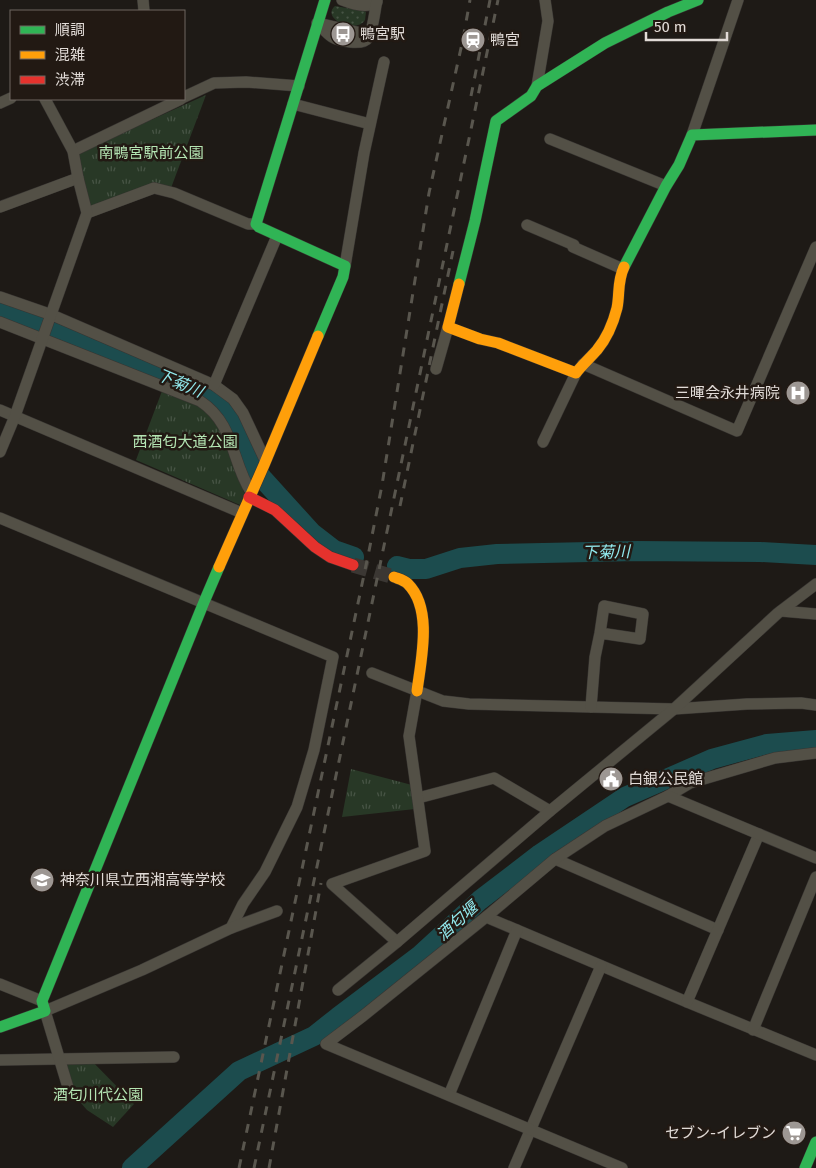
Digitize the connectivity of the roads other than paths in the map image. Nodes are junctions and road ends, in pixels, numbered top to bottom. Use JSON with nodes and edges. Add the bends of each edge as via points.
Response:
{"nodes":[{"id":1,"x":325,"y":0,"type":"edge"},
{"id":2,"x":329,"y":0,"type":"edge"},
{"id":3,"x":545,"y":0,"type":"edge"},
{"id":4,"x":698,"y":0,"type":"edge"},
{"id":5,"x":738,"y":0,"type":"edge"},
{"id":6,"x":345,"y":1,"type":"edge"},
{"id":7,"x":377,"y":1,"type":"edge"},
{"id":8,"x":317,"y":23,"type":"junction"},
{"id":9,"x":384,"y":62,"type":"dead end"},
{"id":10,"x":299,"y":86,"type":"junction"},
{"id":11,"x":537,"y":86,"type":"junction"},
{"id":12,"x":185,"y":97,"type":"edge"},
{"id":13,"x":46,"y":100,"type":"edge"},
{"id":14,"x":178,"y":100,"type":"edge"},
{"id":15,"x":293,"y":104,"type":"junction"},
{"id":16,"x":370,"y":124,"type":"junction"},
{"id":17,"x":816,"y":130,"type":"edge"},
{"id":18,"x":692,"y":135,"type":"junction"},
{"id":19,"x":550,"y":140,"type":"dead end"},
{"id":20,"x":73,"y":151,"type":"junction"},
{"id":21,"x":78,"y":178,"type":"junction"},
{"id":22,"x":666,"y":186,"type":"junction"},
{"id":23,"x":0,"y":207,"type":"edge"},
{"id":24,"x":87,"y":213,"type":"junction"},
{"id":25,"x":256,"y":224,"type":"junction"},
{"id":26,"x":527,"y":225,"type":"dead end"},
{"id":27,"x":277,"y":236,"type":"junction"},
{"id":28,"x":816,"y":247,"type":"edge"},
{"id":29,"x":345,"y":266,"type":"junction"},
{"id":30,"x":623,"y":269,"type":"junction"},
{"id":31,"x":0,"y":296,"type":"edge"},
{"id":32,"x":52,"y":315,"type":"junction"},
{"id":33,"x":0,"y":322,"type":"edge"},
{"id":34,"x":448,"y":327,"type":"junction"},
{"id":35,"x":42,"y":339,"type":"junction"},
{"id":36,"x":580,"y":368,"type":"junction"},
{"id":37,"x":436,"y":369,"type":"dead end"},
{"id":38,"x":214,"y":385,"type":"junction"},
{"id":39,"x":0,"y":410,"type":"edge"},
{"id":40,"x":15,"y":416,"type":"junction"},
{"id":41,"x":543,"y":442,"type":"dead end"},
{"id":42,"x":0,"y":452,"type":"edge"},
{"id":43,"x":265,"y":463,"type":"junction"},
{"id":44,"x":251,"y":492,"type":"junction"},
{"id":45,"x":242,"y":513,"type":"junction"},
{"id":46,"x":1,"y":520,"type":"edge"},
{"id":47,"x":353,"y":565,"type":"tunnel mouth"},
{"id":48,"x":394,"y":577,"type":"tunnel mouth"},
{"id":49,"x":816,"y":584,"type":"edge"},
{"id":50,"x":204,"y":602,"type":"junction"},
{"id":51,"x":781,"y":611,"type":"junction"},
{"id":52,"x":816,"y":614,"type":"edge"},
{"id":53,"x":600,"y":633,"type":"dead end"},
{"id":54,"x":372,"y":673,"type":"dead end"},
{"id":55,"x":416,"y":691,"type":"junction"},
{"id":56,"x":816,"y":705,"type":"edge"},
{"id":57,"x":591,"y":707,"type":"junction"},
{"id":58,"x":674,"y":709,"type":"junction"},
{"id":59,"x":816,"y":753,"type":"edge"},
{"id":60,"x":668,"y":796,"type":"junction"},
{"id":61,"x":418,"y":798,"type":"junction"},
{"id":62,"x":550,"y":812,"type":"junction"},
{"id":63,"x":759,"y":834,"type":"junction"},
{"id":64,"x":816,"y":858,"type":"edge"},
{"id":65,"x":555,"y":859,"type":"junction"},
{"id":66,"x":816,"y":877,"type":"edge"},
{"id":67,"x":277,"y":911,"type":"dead end"},
{"id":68,"x":486,"y":917,"type":"junction"},
{"id":69,"x":230,"y":928,"type":"junction"},
{"id":70,"x":517,"y":930,"type":"junction"},
{"id":71,"x":718,"y":930,"type":"junction"},
{"id":72,"x":397,"y":942,"type":"junction"},
{"id":73,"x":600,"y":966,"type":"junction"},
{"id":74,"x":0,"y":984,"type":"edge"},
{"id":75,"x":338,"y":990,"type":"dead end"},
{"id":76,"x":687,"y":1002,"type":"junction"},
{"id":77,"x":43,"y":1006,"type":"junction"},
{"id":78,"x":0,"y":1027,"type":"edge"},
{"id":79,"x":753,"y":1030,"type":"junction"},
{"id":80,"x":816,"y":1055,"type":"edge"},
{"id":81,"x":174,"y":1057,"type":"dead end"},
{"id":82,"x":59,"y":1059,"type":"junction"},
{"id":83,"x":0,"y":1060,"type":"edge"},
{"id":84,"x":70,"y":1094,"type":"dead end"},
{"id":85,"x":449,"y":1095,"type":"junction"},
{"id":86,"x":531,"y":1129,"type":"junction"},
{"id":87,"x":816,"y":1142,"type":"edge"},
{"id":88,"x":514,"y":1168,"type":"edge"},
{"id":89,"x":622,"y":1168,"type":"edge"},
{"id":90,"x":805,"y":1168,"type":"edge"}],
"edges":[{"from":1,"to":8,"type":"street"},
{"from":2,"to":6,"type":"street"},
{"from":3,"to":11,"type":"street","via":[[548,21]]},
{"from":4,"to":11,"type":"street","via":[[604,43]]},
{"from":5,"to":18,"type":"street"},
{"from":6,"to":7,"type":"street","via":[[367,6]]},
{"from":7,"to":8,"type":"street","via":[[370,35]]},
{"from":8,"to":10,"type":"street"},
{"from":9,"to":16,"type":"street"},
{"from":10,"to":12,"type":"street","via":[[214,83]]},
{"from":10,"to":15,"type":"street"},
{"from":11,"to":34,"type":"street","via":[[531,96],[496,121]]},
{"from":13,"to":20,"type":"street"},
{"from":14,"to":20,"type":"street"},
{"from":15,"to":16,"type":"street"},
{"from":15,"to":25,"type":"street"},
{"from":16,"to":29,"type":"street"},
{"from":17,"to":18,"type":"street"},
{"from":18,"to":22,"type":"street"},
{"from":19,"to":22,"type":"street"},
{"from":20,"to":21,"type":"street"},
{"from":21,"to":23,"type":"street"},
{"from":21,"to":24,"type":"street"},
{"from":22,"to":30,"type":"street"},
{"from":24,"to":25,"type":"street","via":[[154,188],[248,224]]},
{"from":24,"to":32,"type":"street"},
{"from":25,"to":27,"type":"street"},
{"from":26,"to":30,"type":"street"},
{"from":27,"to":29,"type":"street"},
{"from":27,"to":38,"type":"street"},
{"from":28,"to":36,"type":"street","via":[[737,431]]},
{"from":29,"to":43,"type":"street","via":[[344,277]]},
{"from":30,"to":36,"type":"street","via":[[610,330]]},
{"from":31,"to":32,"type":"street"},
{"from":32,"to":35,"type":"street"},
{"from":32,"to":38,"type":"street"},
{"from":33,"to":35,"type":"street"},
{"from":34,"to":36,"type":"street"},
{"from":34,"to":37,"type":"street"},
{"from":35,"to":40,"type":"street"},
{"from":35,"to":44,"type":"street","via":[[208,406],[230,439]]},
{"from":36,"to":41,"type":"street"},
{"from":38,"to":43,"type":"street","via":[[243,413]]},
{"from":39,"to":40,"type":"street"},
{"from":40,"to":42,"type":"street"},
{"from":40,"to":45,"type":"street"},
{"from":43,"to":44,"type":"street"},
{"from":44,"to":45,"type":"street"},
{"from":44,"to":47,"type":"street","via":[[315,547],[330,557]]},
{"from":45,"to":50,"type":"street"},
{"from":46,"to":50,"type":"street"},
{"from":48,"to":55,"type":"street","via":[[408,584],[418,598],[423,615]]},
{"from":49,"to":51,"type":"street"},
{"from":50,"to":69,"type":"street","via":[[333,656],[314,750],[297,807],[264,872]]},
{"from":50,"to":77,"type":"street"},
{"from":51,"to":52,"type":"street"},
{"from":51,"to":58,"type":"street"},
{"from":53,"to":57,"type":"street"},
{"from":54,"to":55,"type":"street"},
{"from":55,"to":57,"type":"street","via":[[443,701],[469,704]]},
{"from":55,"to":61,"type":"street","via":[[409,736]]},
{"from":56,"to":58,"type":"street","via":[[756,704]]},
{"from":57,"to":58,"type":"street"},
{"from":58,"to":62,"type":"street"},
{"from":59,"to":60,"type":"street","via":[[775,758],[690,783]]},
{"from":60,"to":63,"type":"street"},
{"from":60,"to":65,"type":"street","via":[[605,826]]},
{"from":61,"to":62,"type":"street","via":[[494,778]]},
{"from":61,"to":72,"type":"street","via":[[425,851],[332,884]]},
{"from":62,"to":72,"type":"street"},
{"from":63,"to":64,"type":"street"},
{"from":63,"to":71,"type":"street"},
{"from":65,"to":68,"type":"street"},
{"from":65,"to":71,"type":"street"},
{"from":66,"to":79,"type":"street"},
{"from":67,"to":69,"type":"street"},
{"from":68,"to":70,"type":"street"},
{"from":68,"to":85,"type":"street","via":[[326,1044]]},
{"from":69,"to":77,"type":"street","via":[[142,970]]},
{"from":70,"to":73,"type":"street"},
{"from":70,"to":85,"type":"street"},
{"from":71,"to":76,"type":"street"},
{"from":72,"to":75,"type":"street"},
{"from":73,"to":76,"type":"street"},
{"from":73,"to":86,"type":"street"},
{"from":74,"to":77,"type":"street"},
{"from":76,"to":79,"type":"street"},
{"from":77,"to":78,"type":"street"},
{"from":77,"to":82,"type":"street"},
{"from":79,"to":80,"type":"street"},
{"from":81,"to":82,"type":"street"},
{"from":82,"to":83,"type":"street"},
{"from":82,"to":84,"type":"street"},
{"from":85,"to":86,"type":"street"},
{"from":86,"to":88,"type":"street"},
{"from":86,"to":89,"type":"street"},
{"from":87,"to":90,"type":"street"}]}
